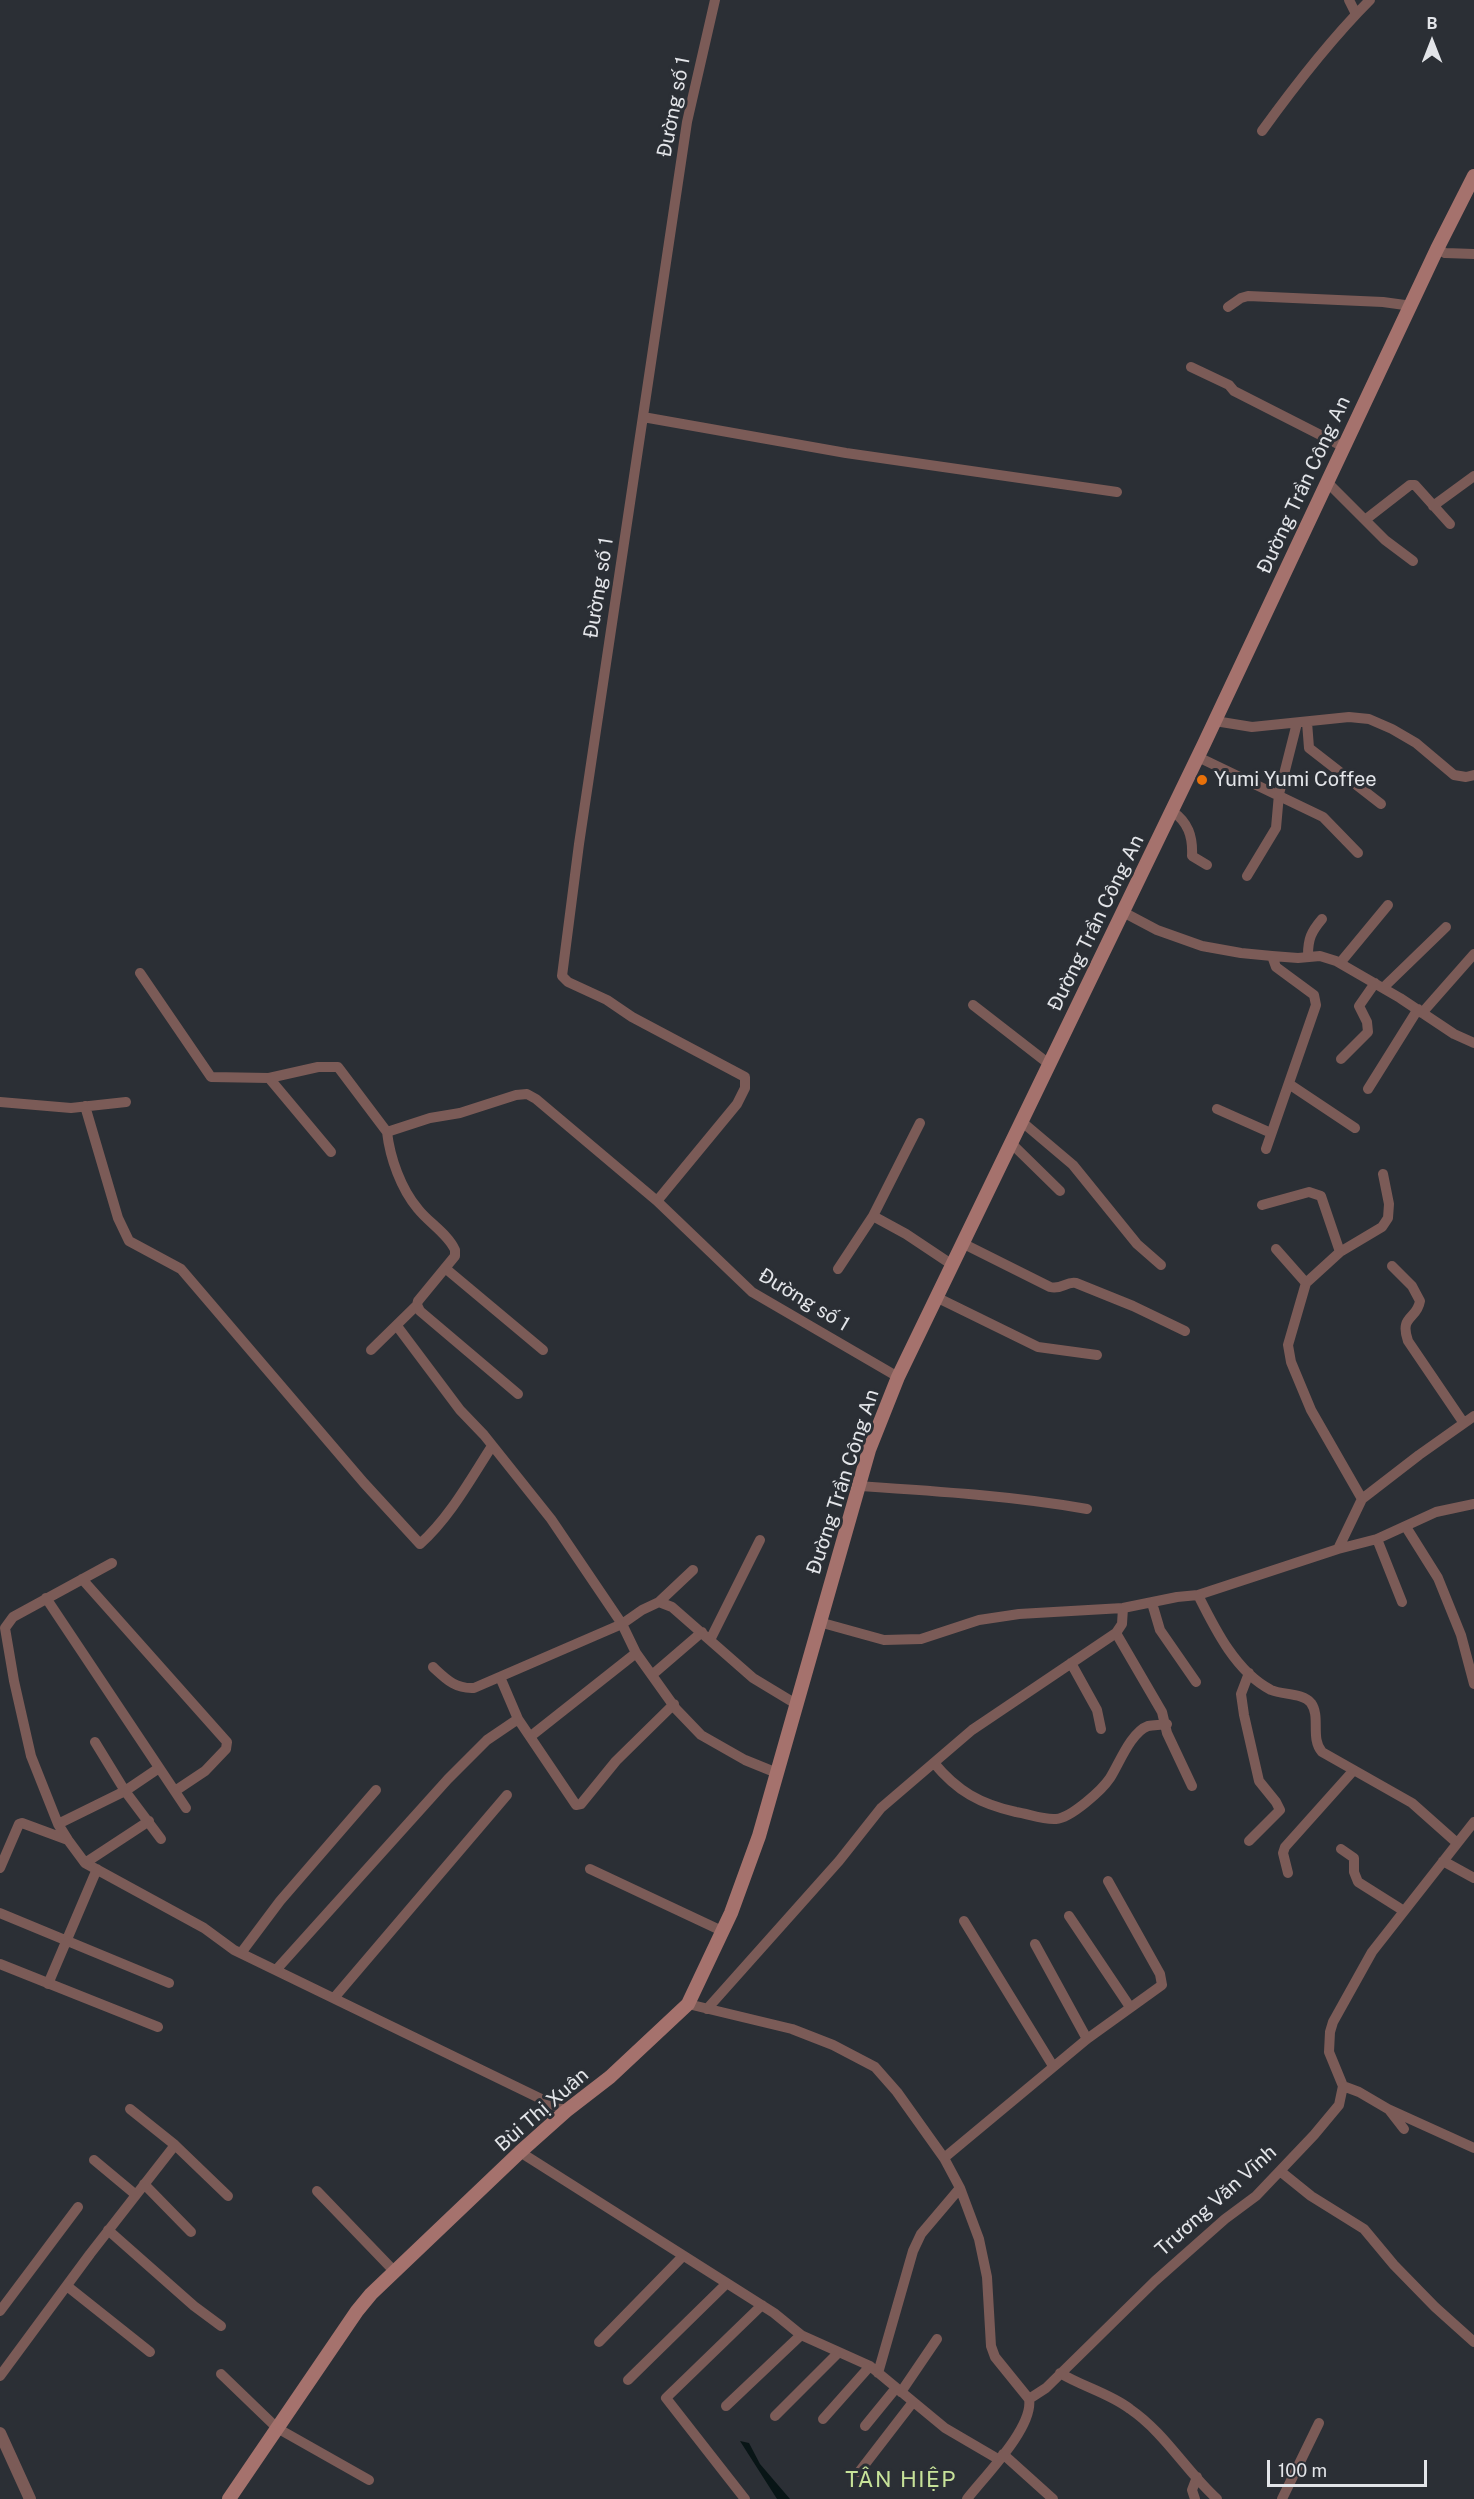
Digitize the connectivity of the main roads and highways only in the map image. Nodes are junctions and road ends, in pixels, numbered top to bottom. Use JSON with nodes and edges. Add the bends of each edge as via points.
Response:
{"nodes":[{"id":1,"x":1474,"y":176,"type":"edge"},
{"id":2,"x":796,"y":1704,"type":"joint"},
{"id":3,"x":229,"y":2499,"type":"edge"}],
"edges":[{"from":1,"to":2,"type":"main road","name":"Đường Trần Công An","via":[[898,1377],[869,1450]]},
{"from":2,"to":3,"type":"main road","name":"Bùi Thị Xuân","via":[[740,1889],[688,2004],[610,2077],[520,2152],[370,2294]]}]}
